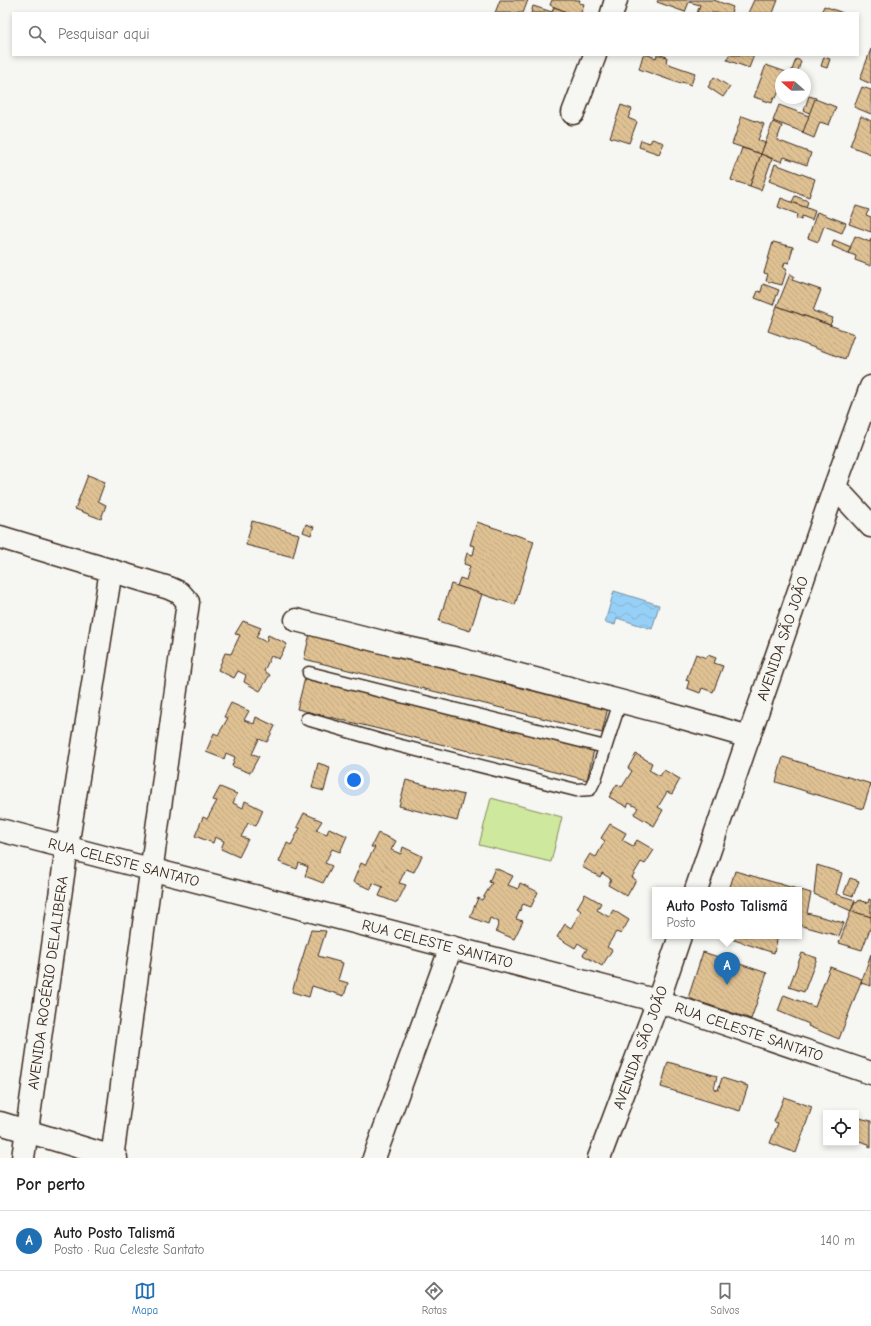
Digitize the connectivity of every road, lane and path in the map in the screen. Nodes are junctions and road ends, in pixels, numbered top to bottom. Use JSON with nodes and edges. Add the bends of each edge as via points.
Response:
{"nodes":[{"id":1,"x":616,"y":0,"type":"edge"},
{"id":2,"x":612,"y":12,"type":"edge"},
{"id":3,"x":596,"y":56,"type":"edge"},
{"id":4,"x":573,"y":113,"type":"dead end"},
{"id":5,"x":871,"y":387,"type":"edge"},
{"id":6,"x":835,"y":487,"type":"junction"},
{"id":7,"x":871,"y":526,"type":"edge"},
{"id":8,"x":0,"y":537,"type":"edge"},
{"id":9,"x":111,"y":570,"type":"junction"},
{"id":10,"x":296,"y":620,"type":"dead end"},
{"id":11,"x":308,"y":673,"type":"dead end"},
{"id":12,"x":620,"y":702,"type":"junction"},
{"id":13,"x":307,"y":719,"type":"dead end"},
{"id":14,"x":749,"y":737,"type":"junction"},
{"id":15,"x":605,"y":747,"type":"junction"},
{"id":16,"x":0,"y":830,"type":"edge"},
{"id":17,"x":67,"y":847,"type":"junction"},
{"id":18,"x":152,"y":869,"type":"junction"},
{"id":19,"x":697,"y":887,"type":"edge"},
{"id":20,"x":679,"y":939,"type":"edge"},
{"id":21,"x":451,"y":947,"type":"junction"},
{"id":22,"x":658,"y":1001,"type":"junction"},
{"id":23,"x":871,"y":1073,"type":"edge"},
{"id":24,"x":0,"y":1123,"type":"edge"},
{"id":25,"x":27,"y":1131,"type":"junction"},
{"id":26,"x":23,"y":1158,"type":"edge"},
{"id":27,"x":113,"y":1158,"type":"edge"},
{"id":28,"x":374,"y":1158,"type":"edge"},
{"id":29,"x":599,"y":1158,"type":"edge"}],
"edges":[{"from":1,"to":2,"type":"street"},
{"from":3,"to":4,"type":"street"},
{"from":5,"to":6,"type":"street","name":"AVENIDA SÃO JOÃO"},
{"from":6,"to":7,"type":"street"},
{"from":6,"to":14,"type":"street","name":"AVENIDA SÃO JOÃO"},
{"from":8,"to":9,"type":"street"},
{"from":9,"to":17,"type":"street","name":"AVENIDA ROGÉRIO DELALIBERA"},
{"from":9,"to":18,"type":"street","via":[[169,588],[180,593],[188,602]]},
{"from":10,"to":12,"type":"street"},
{"from":11,"to":15,"type":"lane"},
{"from":12,"to":14,"type":"street"},
{"from":12,"to":15,"type":"lane"},
{"from":13,"to":15,"type":"lane","via":[[389,743],[576,790],[590,790]]},
{"from":14,"to":19,"type":"street","name":"AVENIDA SÃO JOÃO"},
{"from":16,"to":17,"type":"street","name":"RUA CELESTE SANTATO"},
{"from":17,"to":18,"type":"street","name":"RUA CELESTE SANTATO"},
{"from":17,"to":25,"type":"street","name":"AVENIDA ROGÉRIO DELALIBERA"},
{"from":18,"to":21,"type":"street","name":"RUA CELESTE SANTATO"},
{"from":18,"to":27,"type":"street"},
{"from":20,"to":22,"type":"street","name":"AVENIDA SÃO JOÃO"},
{"from":21,"to":22,"type":"street","name":"RUA CELESTE SANTATO"},
{"from":21,"to":28,"type":"street"},
{"from":22,"to":23,"type":"street","name":"RUA CELESTE SANTATO"},
{"from":22,"to":29,"type":"street","name":"AVENIDA SÃO JOÃO"},
{"from":24,"to":25,"type":"street"},
{"from":25,"to":26,"type":"street","name":"AVENIDA ROGÉRIO DELALIBERA"},
{"from":25,"to":27,"type":"street"}]}
